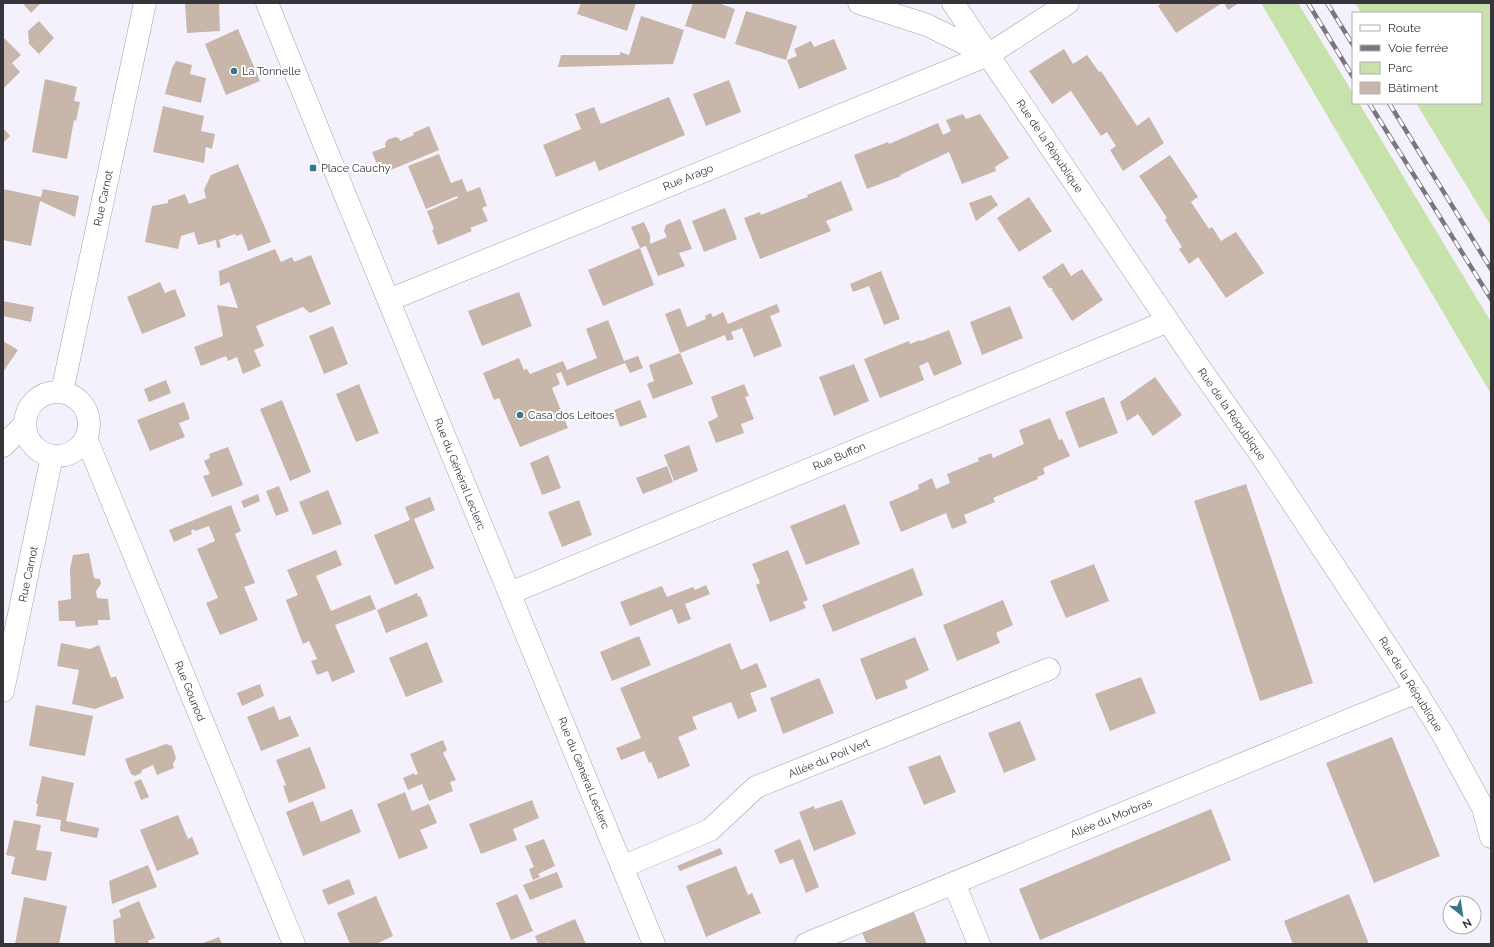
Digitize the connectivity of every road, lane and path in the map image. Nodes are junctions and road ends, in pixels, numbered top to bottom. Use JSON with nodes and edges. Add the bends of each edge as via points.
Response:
{"nodes":[{"id":1,"x":145,"y":3,"type":"edge"},
{"id":2,"x":267,"y":3,"type":"edge"},
{"id":3,"x":859,"y":3,"type":"edge"},
{"id":4,"x":953,"y":3,"type":"edge"},
{"id":5,"x":1068,"y":3,"type":"edge"},
{"id":6,"x":988,"y":55,"type":"junction"},
{"id":7,"x":389,"y":300,"type":"junction"},
{"id":8,"x":1168,"y":320,"type":"junction"},
{"id":9,"x":62,"y":392,"type":"junction"},
{"id":10,"x":24,"y":425,"type":"junction"},
{"id":11,"x":86,"y":438,"type":"junction"},
{"id":12,"x":3,"y":446,"type":"edge"},
{"id":13,"x":52,"y":456,"type":"junction"},
{"id":14,"x":510,"y":593,"type":"junction"},
{"id":15,"x":1049,"y":669,"type":"dead end"},
{"id":16,"x":3,"y":691,"type":"edge"},
{"id":17,"x":1417,"y":692,"type":"junction"},
{"id":18,"x":1491,"y":837,"type":"edge"},
{"id":19,"x":622,"y":867,"type":"junction"},
{"id":20,"x":954,"y":882,"type":"junction"},
{"id":21,"x":294,"y":944,"type":"edge"},
{"id":22,"x":654,"y":944,"type":"edge"},
{"id":23,"x":806,"y":944,"type":"edge"},
{"id":24,"x":979,"y":944,"type":"edge"}],
"edges":[{"from":1,"to":9,"type":"street","name":"Rue Carnot"},
{"from":2,"to":7,"type":"street","name":"Rue du Général Leclerc"},
{"from":3,"to":6,"type":"street","via":[[927,25]]},
{"from":4,"to":6,"type":"street","name":"Rue de la République"},
{"from":5,"to":6,"type":"street","name":"Rue Arago"},
{"from":6,"to":7,"type":"street","name":"Rue Arago"},
{"from":6,"to":8,"type":"street","name":"Rue de la République"},
{"from":7,"to":14,"type":"street","name":"Rue du Général Leclerc"},
{"from":8,"to":14,"type":"street","name":"Rue Buffon"},
{"from":8,"to":17,"type":"street","name":"Rue de la République","via":[[1263,458]]},
{"from":9,"to":10,"type":"street","via":[[50,392],[40,397],[26,414]]},
{"from":9,"to":11,"type":"street","via":[[80,401],[85,409],[89,423]]},
{"from":10,"to":12,"type":"street"},
{"from":10,"to":13,"type":"street","via":[[26,434],[36,449]]},
{"from":11,"to":13,"type":"street","via":[[72,453]]},
{"from":11,"to":21,"type":"street","name":"Rue Gounod"},
{"from":13,"to":16,"type":"street","name":"Rue Carnot"},
{"from":14,"to":19,"type":"street","name":"Rue du Général Leclerc"},
{"from":15,"to":19,"type":"street","name":"Allée du Poil Vert","via":[[756,787],[710,830]]},
{"from":17,"to":18,"type":"street","name":"Rue de la République","via":[[1484,808]]},
{"from":17,"to":20,"type":"street","name":"Allée du Morbras"},
{"from":19,"to":22,"type":"street","name":"Rue du Général Leclerc"},
{"from":20,"to":23,"type":"street","name":"Allée du Morbras"},
{"from":20,"to":24,"type":"street"}]}
